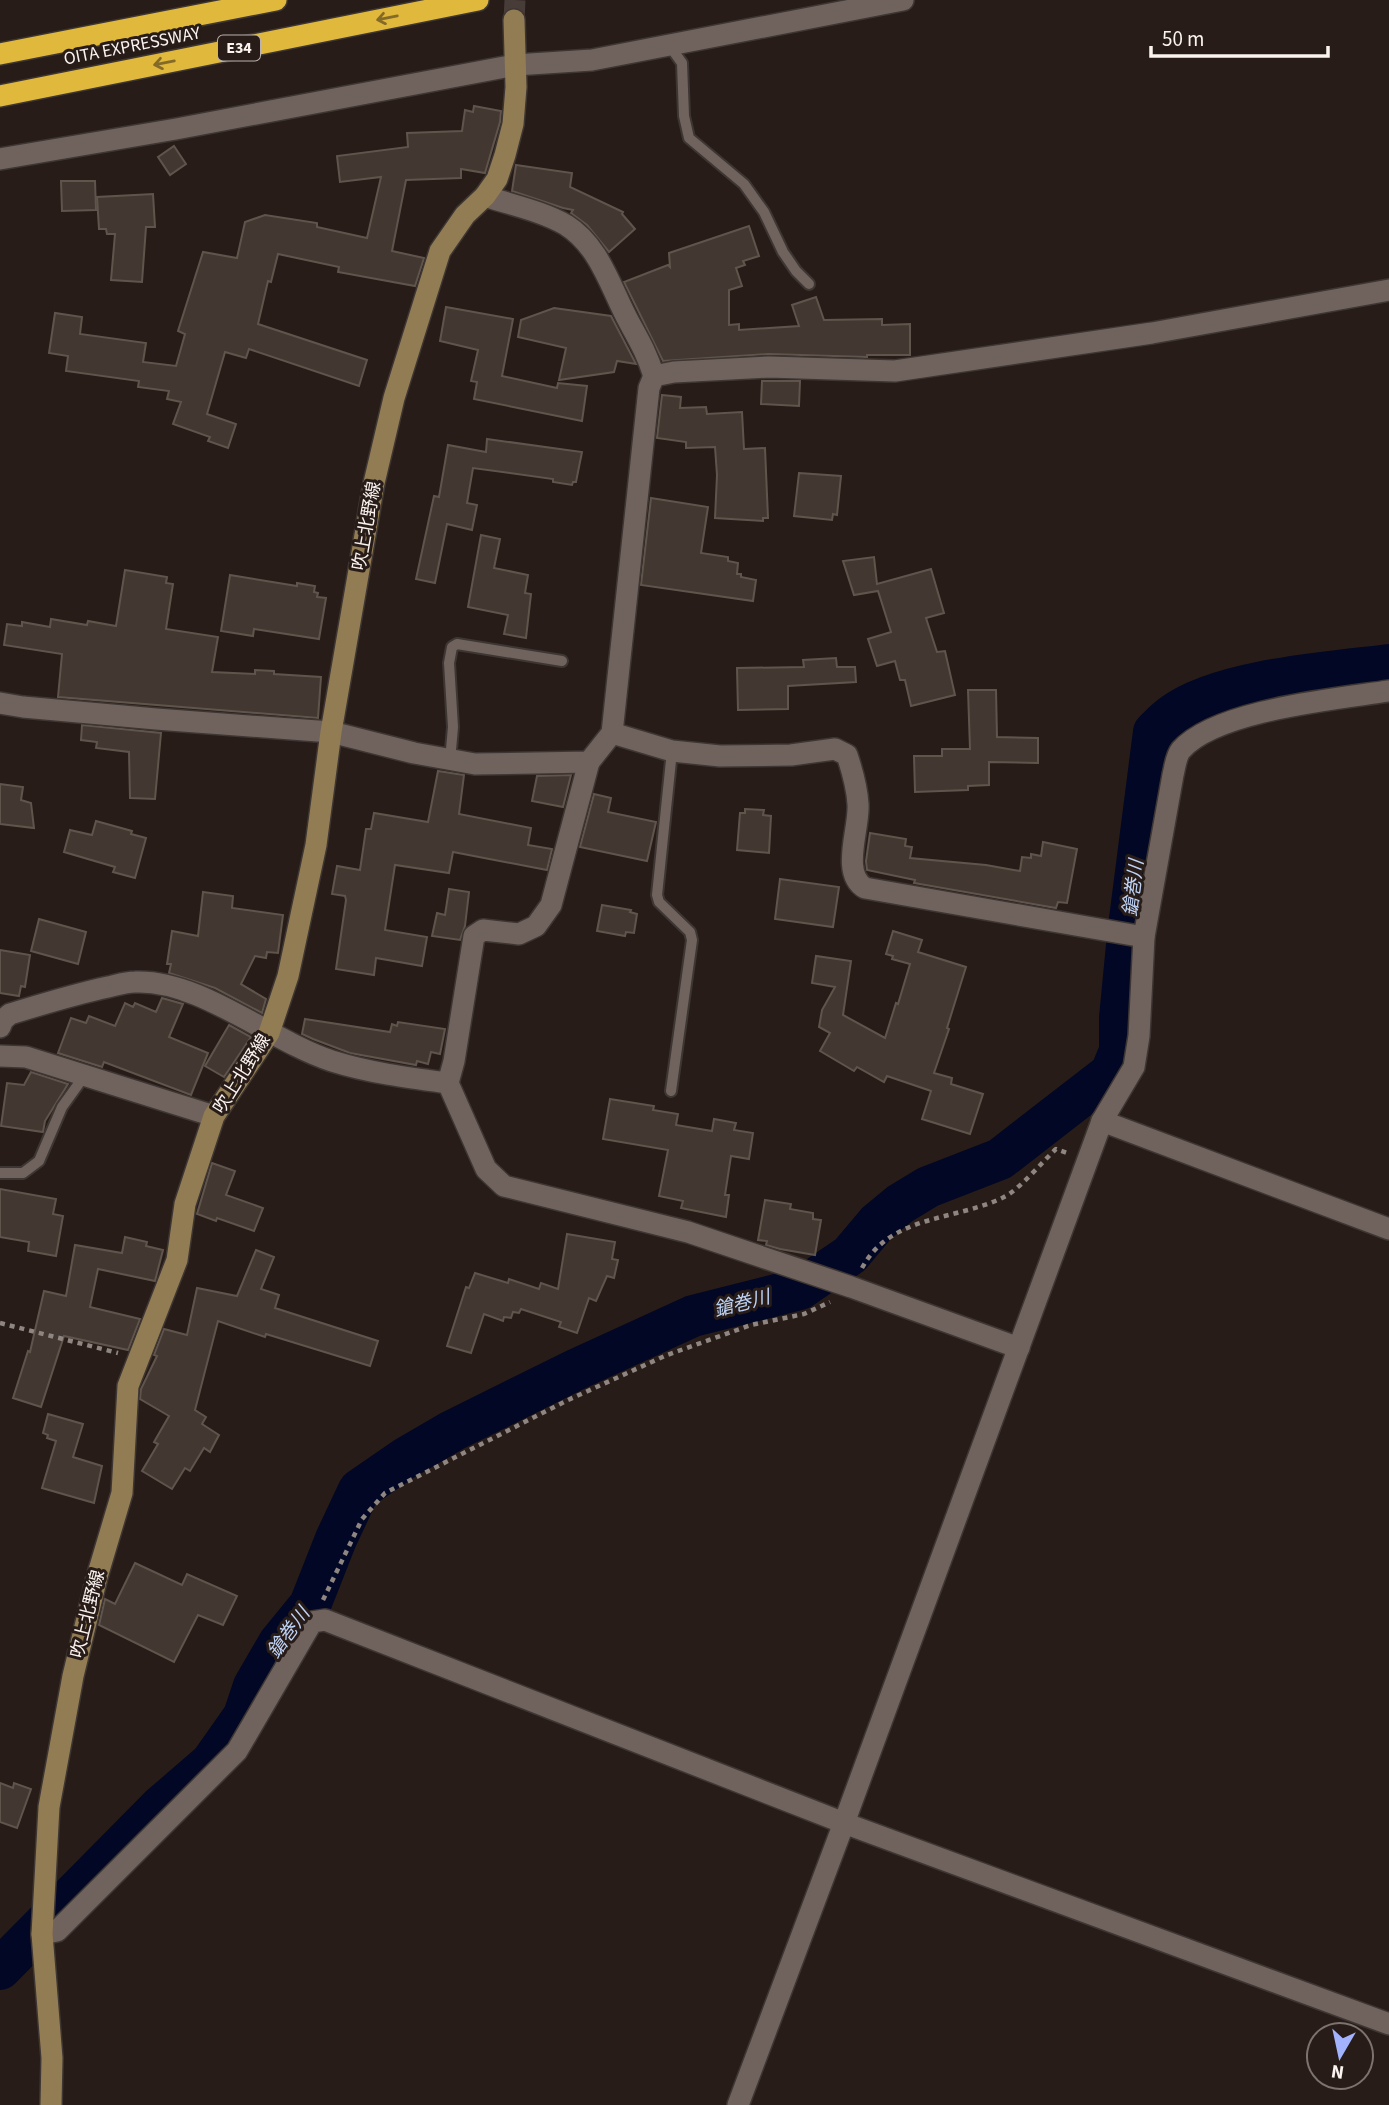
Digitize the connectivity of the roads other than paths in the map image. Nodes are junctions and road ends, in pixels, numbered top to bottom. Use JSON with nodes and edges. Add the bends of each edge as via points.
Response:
{"nodes":[{"id":1,"x":235,"y":0,"type":"edge"},
{"id":2,"x":276,"y":0,"type":"edge"},
{"id":3,"x":478,"y":0,"type":"edge"},
{"id":4,"x":903,"y":0,"type":"edge"},
{"id":5,"x":514,"y":20,"type":"tunnel mouth"},
{"id":6,"x":106,"y":34,"type":"junction"},
{"id":7,"x":669,"y":45,"type":"junction"},
{"id":8,"x":0,"y":54,"type":"edge"},
{"id":9,"x":515,"y":65,"type":"junction"},
{"id":10,"x":0,"y":96,"type":"edge"},
{"id":11,"x":0,"y":159,"type":"edge"},
{"id":12,"x":485,"y":196,"type":"junction"},
{"id":13,"x":809,"y":284,"type":"dead end"},
{"id":14,"x":1389,"y":290,"type":"edge"},
{"id":15,"x":654,"y":376,"type":"junction"},
{"id":16,"x":562,"y":661,"type":"dead end"},
{"id":17,"x":1389,"y":691,"type":"edge"},
{"id":18,"x":0,"y":703,"type":"edge"},
{"id":19,"x":331,"y":732,"type":"junction"},
{"id":20,"x":612,"y":733,"type":"junction"},
{"id":21,"x":673,"y":751,"type":"junction"},
{"id":22,"x":450,"y":761,"type":"junction"},
{"id":23,"x":589,"y":762,"type":"junction"},
{"id":24,"x":1144,"y":937,"type":"junction"},
{"id":25,"x":0,"y":1027,"type":"edge"},
{"id":26,"x":269,"y":1033,"type":"junction"},
{"id":27,"x":0,"y":1056,"type":"edge"},
{"id":28,"x":85,"y":1075,"type":"junction"},
{"id":29,"x":448,"y":1083,"type":"junction"},
{"id":30,"x":671,"y":1091,"type":"dead end"},
{"id":31,"x":214,"y":1116,"type":"junction"},
{"id":32,"x":1101,"y":1121,"type":"junction"},
{"id":33,"x":0,"y":1173,"type":"edge"},
{"id":34,"x":1389,"y":1229,"type":"edge"},
{"id":35,"x":1019,"y":1348,"type":"junction"},
{"id":36,"x":844,"y":1823,"type":"junction"},
{"id":37,"x":42,"y":1934,"type":"junction"},
{"id":38,"x":1389,"y":2024,"type":"edge"},
{"id":39,"x":51,"y":2105,"type":"edge"},
{"id":40,"x":738,"y":2105,"type":"edge"}],
"edges":[{"from":1,"to":6,"type":"highway"},
{"from":2,"to":6,"type":"highway","name":"OITA EXPRESSWAY","number":"E34"},
{"from":3,"to":10,"type":"highway","name":"OITA EXPRESSWAY","number":"E34","one_way":true},
{"from":4,"to":7,"type":"street"},
{"from":5,"to":9,"type":"main road","name":"吹上北野線"},
{"from":6,"to":8,"type":"highway","name":"OITA EXPRESSWAY","number":"E34"},
{"from":7,"to":9,"type":"street","via":[[592,60]]},
{"from":7,"to":13,"type":"lane","via":[[682,62],[689,138],[744,184],[764,212],[783,253]]},
{"from":9,"to":11,"type":"street"},
{"from":9,"to":12,"type":"main road","name":"吹上北野線","via":[[513,124],[497,178]]},
{"from":12,"to":15,"type":"street","via":[[550,218],[584,240],[639,336]]},
{"from":12,"to":19,"type":"main road","name":"吹上北野線","via":[[440,251],[394,398],[374,483]]},
{"from":14,"to":15,"type":"street","via":[[1152,333],[895,371],[769,367]]},
{"from":15,"to":20,"type":"street","via":[[649,388]]},
{"from":16,"to":22,"type":"lane","via":[[457,644],[452,647]]},
{"from":17,"to":24,"type":"street","via":[[1278,708],[1199,735],[1179,751]]},
{"from":18,"to":19,"type":"street"},
{"from":19,"to":22,"type":"street"},
{"from":19,"to":26,"type":"main road","name":"吹上北野線","via":[[316,845],[288,976]]},
{"from":20,"to":21,"type":"street"},
{"from":20,"to":23,"type":"street"},
{"from":21,"to":24,"type":"street","via":[[720,756],[835,749],[847,755],[858,804],[852,871],[865,888]]},
{"from":21,"to":30,"type":"lane","via":[[657,895],[692,940]]},
{"from":22,"to":23,"type":"street"},
{"from":23,"to":29,"type":"street","via":[[551,905],[536,926],[519,934],[483,930],[474,936]]},
{"from":24,"to":32,"type":"street","via":[[1134,1067]]},
{"from":25,"to":26,"type":"street","via":[[10,1014],[134,982],[191,993]]},
{"from":26,"to":29,"type":"street","via":[[332,1060]]},
{"from":26,"to":31,"type":"main road","name":"吹上北野線"},
{"from":27,"to":28,"type":"street","via":[[26,1056]]},
{"from":28,"to":31,"type":"street"},
{"from":28,"to":33,"type":"lane","via":[[62,1107],[39,1161],[23,1173]]},
{"from":29,"to":35,"type":"street","via":[[486,1169],[504,1186],[688,1232]]},
{"from":31,"to":37,"type":"main road","name":"吹上北野線","via":[[186,1204],[177,1260],[128,1386],[122,1493],[73,1676],[49,1807]]},
{"from":32,"to":34,"type":"street"},
{"from":32,"to":35,"type":"street"},
{"from":35,"to":36,"type":"street"},
{"from":36,"to":37,"type":"street","via":[[325,1620],[312,1622],[237,1751],[57,1931]]},
{"from":36,"to":38,"type":"street"},
{"from":36,"to":40,"type":"street"},
{"from":37,"to":39,"type":"main road","name":"吹上北野線"}]}
